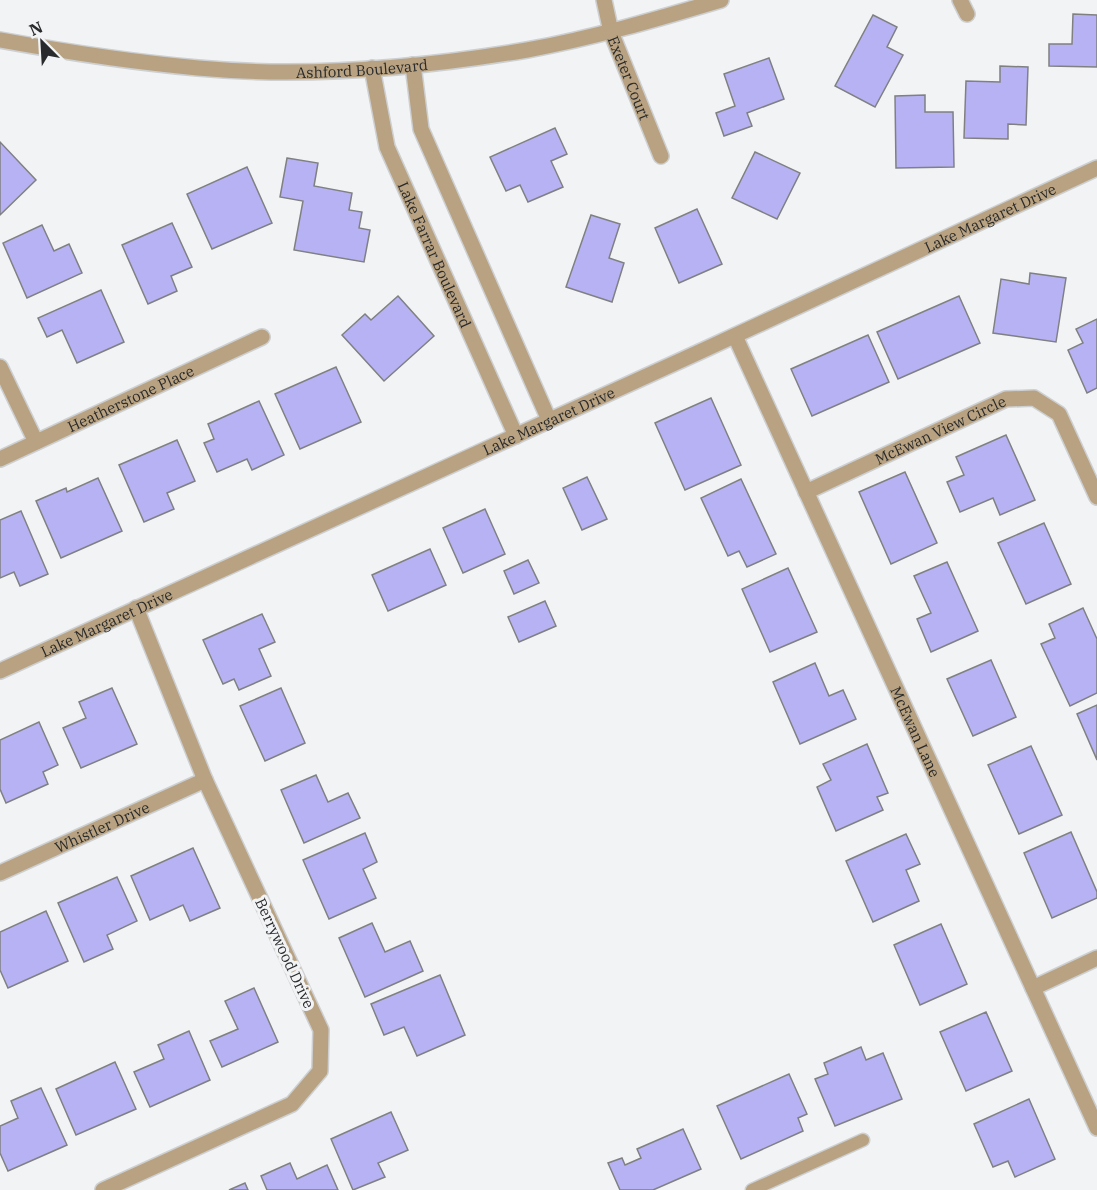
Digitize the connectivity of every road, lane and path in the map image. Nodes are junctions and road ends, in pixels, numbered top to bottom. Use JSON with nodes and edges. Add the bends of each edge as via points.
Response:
{"nodes":[{"id":1,"x":604,"y":0,"type":"edge"},
{"id":2,"x":721,"y":0,"type":"edge"},
{"id":3,"x":611,"y":32,"type":"junction"},
{"id":4,"x":0,"y":40,"type":"edge"},
{"id":5,"x":413,"y":65,"type":"junction"},
{"id":6,"x":372,"y":68,"type":"junction"},
{"id":7,"x":661,"y":156,"type":"dead end"},
{"id":8,"x":1097,"y":168,"type":"edge"},
{"id":9,"x":735,"y":336,"type":"junction"},
{"id":10,"x":262,"y":337,"type":"dead end"},
{"id":11,"x":0,"y":367,"type":"edge"},
{"id":12,"x":549,"y":420,"type":"junction"},
{"id":13,"x":516,"y":436,"type":"junction"},
{"id":14,"x":36,"y":442,"type":"junction"},
{"id":15,"x":0,"y":459,"type":"edge"},
{"id":16,"x":806,"y":492,"type":"junction"},
{"id":17,"x":1097,"y":497,"type":"edge"},
{"id":18,"x":136,"y":608,"type":"junction"},
{"id":19,"x":0,"y":670,"type":"edge"},
{"id":20,"x":205,"y":780,"type":"junction"},
{"id":21,"x":0,"y":873,"type":"edge"},
{"id":22,"x":1097,"y":958,"type":"edge"},
{"id":23,"x":1033,"y":988,"type":"junction"},
{"id":24,"x":1097,"y":1128,"type":"edge"},
{"id":25,"x":863,"y":1140,"type":"dead end"},
{"id":26,"x":103,"y":1190,"type":"edge"},
{"id":27,"x":752,"y":1190,"type":"edge"}],
"edges":[{"from":1,"to":3,"type":"street","name":"Exeter Court"},
{"from":2,"to":3,"type":"street","name":"Ashford Boulevard"},
{"from":3,"to":5,"type":"street","name":"Ashford Boulevard","via":[[527,50]]},
{"from":3,"to":7,"type":"street","name":"Exeter Court"},
{"from":4,"to":6,"type":"street","name":"Ashford Boulevard","via":[[84,55],[199,68],[280,72]]},
{"from":5,"to":6,"type":"street","name":"Ashford Boulevard"},
{"from":5,"to":12,"type":"street","via":[[421,129]]},
{"from":6,"to":13,"type":"street","name":"Lake Farrar Boulevard","via":[[387,147]]},
{"from":8,"to":9,"type":"street","name":"Lake Margaret Drive"},
{"from":9,"to":12,"type":"street","name":"Lake Margaret Drive"},
{"from":9,"to":16,"type":"street","name":"McEwan Lane"},
{"from":10,"to":14,"type":"street","name":"Heatherstone Place"},
{"from":11,"to":14,"type":"street"},
{"from":12,"to":13,"type":"street","name":"Lake Margaret Drive"},
{"from":13,"to":18,"type":"street","name":"Lake Margaret Drive"},
{"from":14,"to":15,"type":"street","name":"Heatherstone Place"},
{"from":16,"to":17,"type":"street","name":"McEwan View Circle","via":[[1006,399],[1034,398],[1059,414]]},
{"from":16,"to":23,"type":"street","name":"McEwan Lane"},
{"from":18,"to":19,"type":"street","name":"Lake Margaret Drive"},
{"from":18,"to":20,"type":"street","name":"Berrywood Drive"},
{"from":20,"to":21,"type":"street","name":"Whistler Drive"},
{"from":20,"to":26,"type":"street","name":"Berrywood Drive","via":[[321,1030],[320,1071],[291,1104]]},
{"from":22,"to":23,"type":"street"},
{"from":23,"to":24,"type":"street","name":"McEwan Lane"},
{"from":25,"to":27,"type":"lane"}]}
